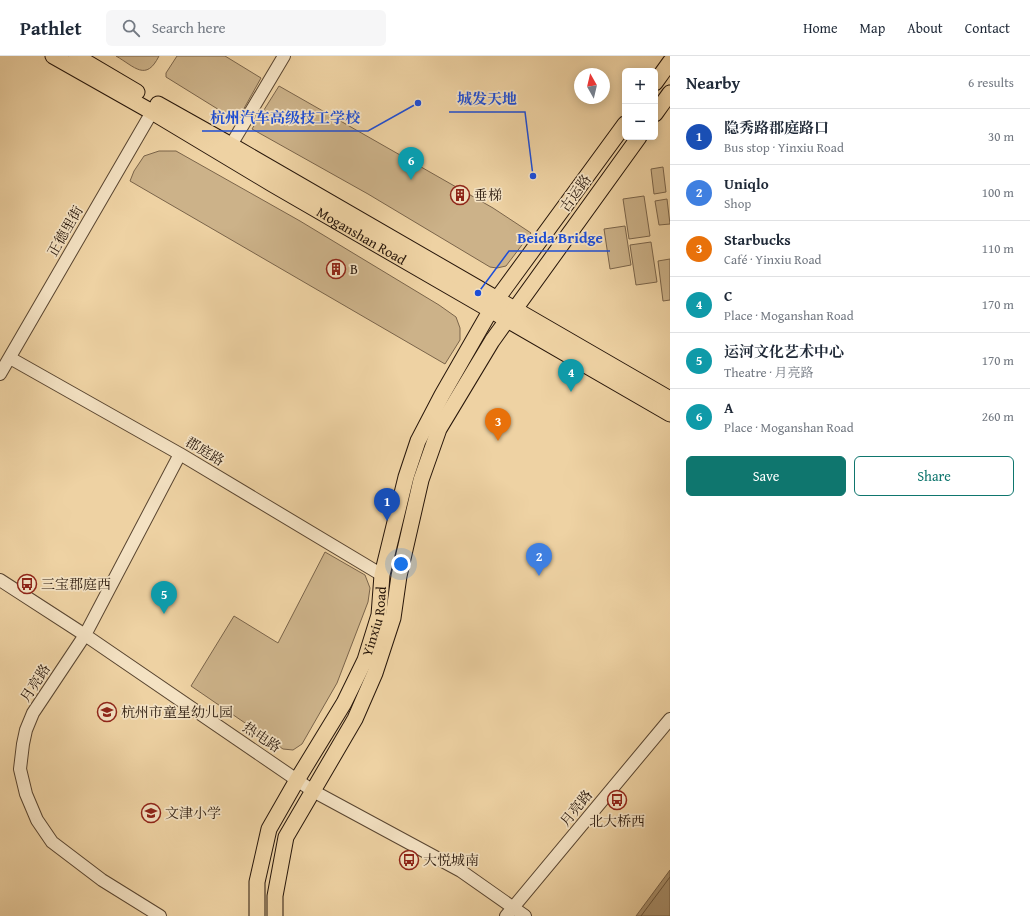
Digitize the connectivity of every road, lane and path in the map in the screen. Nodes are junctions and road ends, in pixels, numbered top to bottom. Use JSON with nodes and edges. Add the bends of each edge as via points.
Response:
{"nodes":[{"id":1,"x":54,"y":56,"type":"edge"},
{"id":2,"x":76,"y":56,"type":"edge"},
{"id":3,"x":284,"y":56,"type":"edge"},
{"id":4,"x":670,"y":62,"type":"edge"},
{"id":5,"x":658,"y":79,"type":"edge"},
{"id":6,"x":670,"y":93,"type":"edge"},
{"id":7,"x":154,"y":108,"type":"junction"},
{"id":8,"x":658,"y":110,"type":"edge"},
{"id":9,"x":622,"y":128,"type":"edge"},
{"id":10,"x":637,"y":140,"type":"edge"},
{"id":11,"x":231,"y":145,"type":"junction"},
{"id":12,"x":494,"y":305,"type":"junction"},
{"id":13,"x":511,"y":315,"type":"junction"},
{"id":14,"x":10,"y":358,"type":"junction"},
{"id":15,"x":0,"y":374,"type":"edge"},
{"id":16,"x":670,"y":399,"type":"edge"},
{"id":17,"x":670,"y":414,"type":"edge"},
{"id":18,"x":180,"y":454,"type":"junction"},
{"id":19,"x":382,"y":575,"type":"junction"},
{"id":20,"x":0,"y":580,"type":"edge"},
{"id":21,"x":85,"y":635,"type":"junction"},
{"id":22,"x":670,"y":719,"type":"edge"},
{"id":23,"x":297,"y":780,"type":"junction"},
{"id":24,"x":313,"y":791,"type":"junction"},
{"id":25,"x":510,"y":912,"type":"edge"},
{"id":26,"x":160,"y":916,"type":"edge"},
{"id":27,"x":257,"y":916,"type":"edge"},
{"id":28,"x":275,"y":916,"type":"edge"},
{"id":29,"x":525,"y":916,"type":"edge"}],
"edges":[{"from":1,"to":7,"type":"main road","name":"Moganshan Road"},
{"from":2,"to":7,"type":"main road","name":"Moganshan Road"},
{"from":3,"to":11,"type":"street"},
{"from":4,"to":5,"type":"main road"},
{"from":6,"to":8,"type":"main road"},
{"from":7,"to":11,"type":"main road","name":"Moganshan Road"},
{"from":7,"to":12,"type":"main road","name":"Moganshan Road","via":[[272,184]]},
{"from":7,"to":14,"type":"street","name":"正德里街"},
{"from":9,"to":12,"type":"main road","name":"古运路"},
{"from":10,"to":13,"type":"main road","name":"Yinxiu Road"},
{"from":11,"to":12,"type":"main road","name":"Moganshan Road"},
{"from":12,"to":13,"type":"main road","name":"Moganshan Road"},
{"from":12,"to":19,"type":"main road","name":"Yinxiu Road","via":[[418,441],[406,477]]},
{"from":13,"to":16,"type":"main road","name":"Moganshan Road"},
{"from":13,"to":17,"type":"main road","name":"Moganshan Road"},
{"from":13,"to":24,"type":"main road","name":"Yinxiu Road","via":[[492,341],[439,429],[421,480],[399,576],[393,618],[375,673],[355,719]]},
{"from":14,"to":15,"type":"street","name":"正德里街"},
{"from":14,"to":18,"type":"street","name":"郡庭路"},
{"from":18,"to":19,"type":"street","name":"郡庭路"},
{"from":18,"to":21,"type":"street","name":"月亮路"},
{"from":19,"to":23,"type":"main road","name":"Yinxiu Road","via":[[378,615],[365,660],[344,703]]},
{"from":20,"to":21,"type":"street","name":"热电路"},
{"from":21,"to":23,"type":"street","name":"热电路"},
{"from":21,"to":26,"type":"street","name":"月亮路","via":[[33,713],[26,730],[20,769],[26,794],[37,820],[52,842],[102,880]]},
{"from":22,"to":25,"type":"street","name":"月亮路"},
{"from":23,"to":24,"type":"street","name":"热电路"},
{"from":23,"to":27,"type":"main road","name":"Yinxiu Road","via":[[269,829],[257,882]]},
{"from":24,"to":25,"type":"street","name":"热电路","via":[[461,871]]},
{"from":24,"to":28,"type":"main road","name":"Yinxiu Road","via":[[286,837],[275,896]]},
{"from":25,"to":29,"type":"street","name":"热电路"}]}
